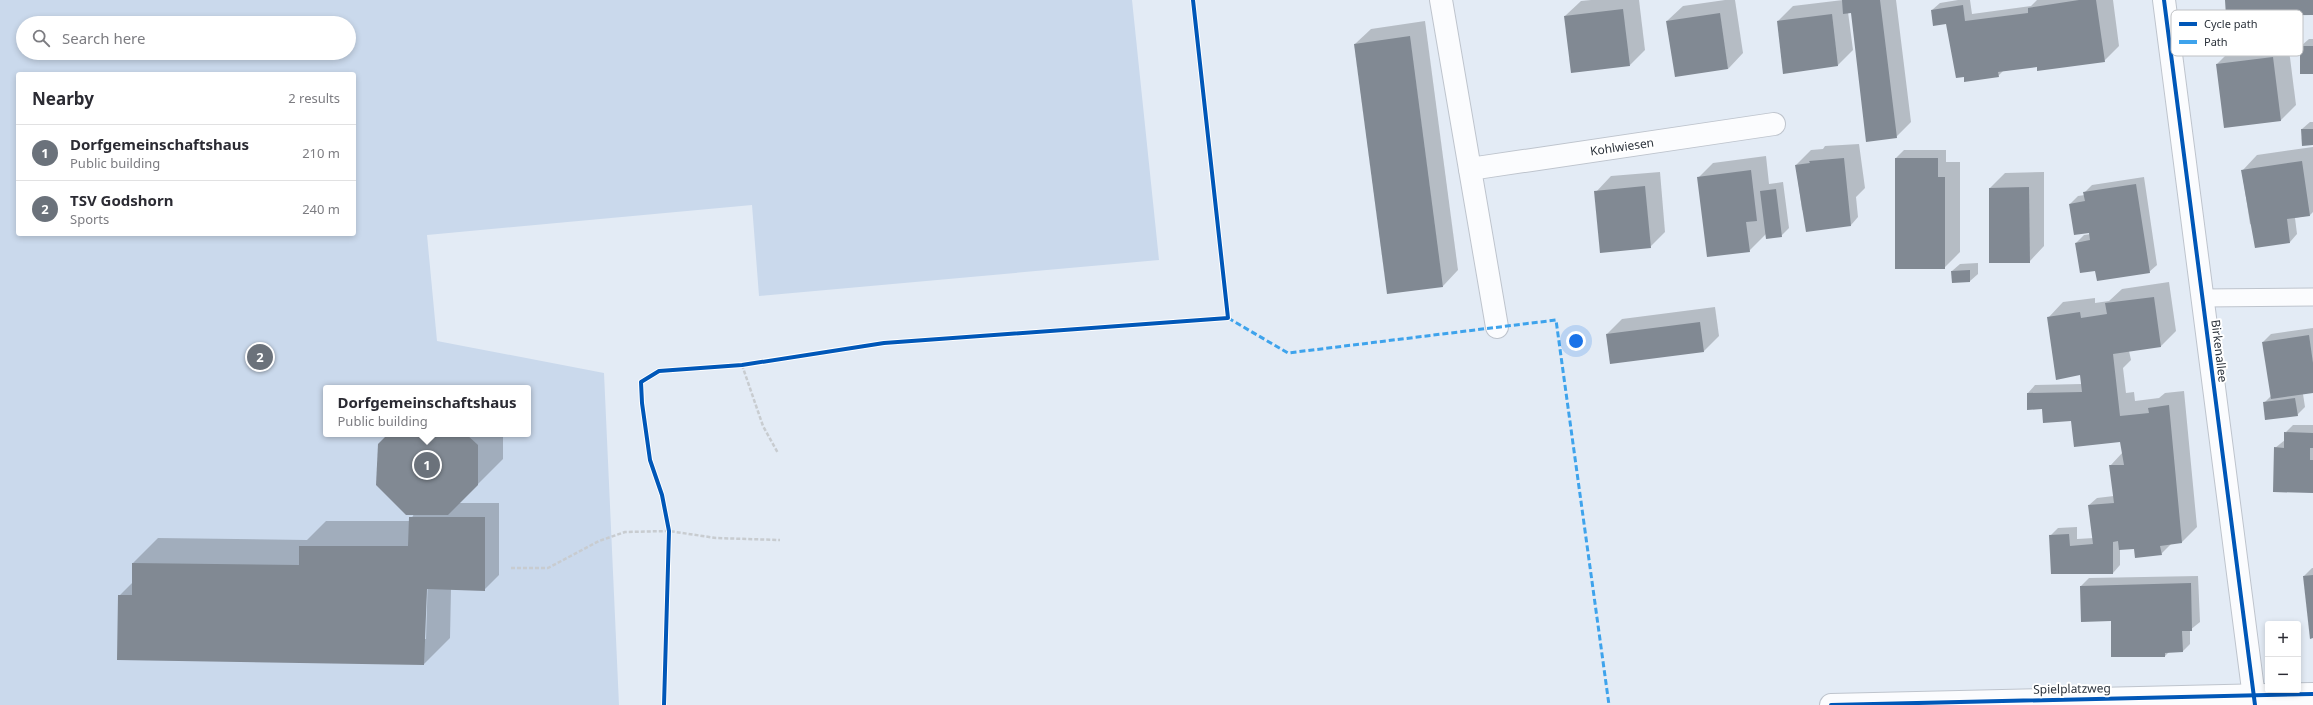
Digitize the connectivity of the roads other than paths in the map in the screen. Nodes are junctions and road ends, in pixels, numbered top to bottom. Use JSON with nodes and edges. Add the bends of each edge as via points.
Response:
{"nodes":[{"id":1,"x":1441,"y":0,"type":"edge"},
{"id":2,"x":2164,"y":0,"type":"edge"},
{"id":3,"x":2171,"y":55,"type":"edge"},
{"id":4,"x":2171,"y":56,"type":"edge"},
{"id":5,"x":1774,"y":124,"type":"dead end"},
{"id":6,"x":1470,"y":169,"type":"junction"},
{"id":7,"x":2313,"y":297,"type":"edge"},
{"id":8,"x":2202,"y":298,"type":"junction"},
{"id":9,"x":1497,"y":327,"type":"dead end"},
{"id":10,"x":2313,"y":694,"type":"edge"},
{"id":11,"x":2255,"y":700,"type":"edge"},
{"id":12,"x":1831,"y":705,"type":"edge"}],
"edges":[{"from":1,"to":6,"type":"street"},
{"from":2,"to":3,"type":"street","name":"Birkenallee"},
{"from":4,"to":8,"type":"street","name":"Birkenallee"},
{"from":5,"to":6,"type":"street","name":"Kohlwiesen"},
{"from":6,"to":9,"type":"street"},
{"from":7,"to":8,"type":"lane"},
{"from":8,"to":11,"type":"street","name":"Birkenallee"},
{"from":10,"to":11,"type":"street","name":"Spielplatzweg"},
{"from":11,"to":12,"type":"street","name":"Spielplatzweg"}]}
